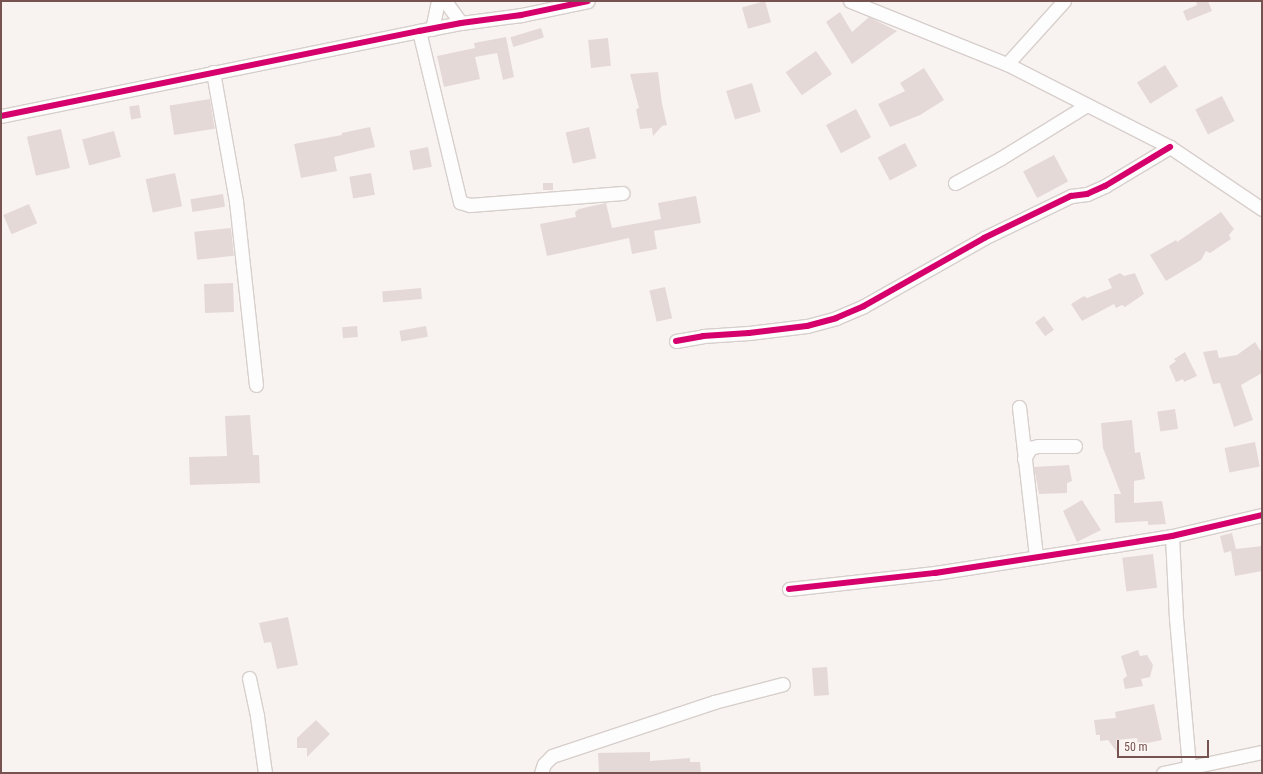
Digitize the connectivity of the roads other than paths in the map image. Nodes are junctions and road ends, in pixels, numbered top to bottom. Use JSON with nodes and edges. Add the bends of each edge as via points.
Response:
{"nodes":[{"id":1,"x":438,"y":1,"type":"edge"},
{"id":2,"x":446,"y":1,"type":"edge"},
{"id":3,"x":588,"y":1,"type":"edge"},
{"id":4,"x":850,"y":1,"type":"edge"},
{"id":5,"x":1064,"y":1,"type":"edge"},
{"id":6,"x":461,"y":23,"type":"junction"},
{"id":7,"x":426,"y":30,"type":"junction"},
{"id":8,"x":1007,"y":64,"type":"junction"},
{"id":9,"x":213,"y":72,"type":"junction"},
{"id":10,"x":1087,"y":105,"type":"junction"},
{"id":11,"x":1,"y":116,"type":"edge"},
{"id":12,"x":1170,"y":148,"type":"junction"},
{"id":13,"x":955,"y":183,"type":"dead end"},
{"id":14,"x":623,"y":193,"type":"dead end"},
{"id":15,"x":1259,"y":202,"type":"edge"},
{"id":16,"x":676,"y":341,"type":"dead end"},
{"id":17,"x":256,"y":385,"type":"dead end"},
{"id":18,"x":1019,"y":407,"type":"dead end"},
{"id":19,"x":1075,"y":446,"type":"dead end"},
{"id":20,"x":1024,"y":459,"type":"junction"},
{"id":21,"x":1262,"y":515,"type":"edge"},
{"id":22,"x":1172,"y":536,"type":"junction"},
{"id":23,"x":1036,"y":556,"type":"junction"},
{"id":24,"x":789,"y":589,"type":"dead end"},
{"id":25,"x":249,"y":678,"type":"dead end"},
{"id":26,"x":783,"y":684,"type":"dead end"},
{"id":27,"x":1262,"y":752,"type":"edge"},
{"id":28,"x":1189,"y":768,"type":"junction"},
{"id":29,"x":265,"y":773,"type":"edge"},
{"id":30,"x":541,"y":773,"type":"edge"},
{"id":31,"x":1163,"y":773,"type":"edge"}],
"edges":[{"from":1,"to":7,"type":"street"},
{"from":2,"to":6,"type":"street"},
{"from":3,"to":6,"type":"street","via":[[521,15]]},
{"from":4,"to":8,"type":"street"},
{"from":5,"to":8,"type":"street"},
{"from":6,"to":7,"type":"street"},
{"from":7,"to":9,"type":"street"},
{"from":7,"to":14,"type":"street","via":[[460,202],[470,206]]},
{"from":8,"to":10,"type":"street"},
{"from":9,"to":11,"type":"street"},
{"from":9,"to":17,"type":"street","via":[[236,201]]},
{"from":10,"to":12,"type":"street"},
{"from":10,"to":13,"type":"street","via":[[1002,158]]},
{"from":12,"to":15,"type":"street"},
{"from":12,"to":16,"type":"street","via":[[1105,186],[1087,194],[1071,196],[984,238],[864,306],[836,318],[807,326]]},
{"from":18,"to":20,"type":"street"},
{"from":19,"to":20,"type":"street","via":[[1030,448]]},
{"from":20,"to":23,"type":"street"},
{"from":21,"to":22,"type":"street"},
{"from":22,"to":23,"type":"street"},
{"from":22,"to":28,"type":"street","via":[[1176,626]]},
{"from":23,"to":24,"type":"street","via":[[935,573]]},
{"from":25,"to":29,"type":"street"},
{"from":26,"to":30,"type":"street","via":[[714,702],[552,756],[544,764]]},
{"from":27,"to":28,"type":"street"},
{"from":28,"to":31,"type":"street"}]}
